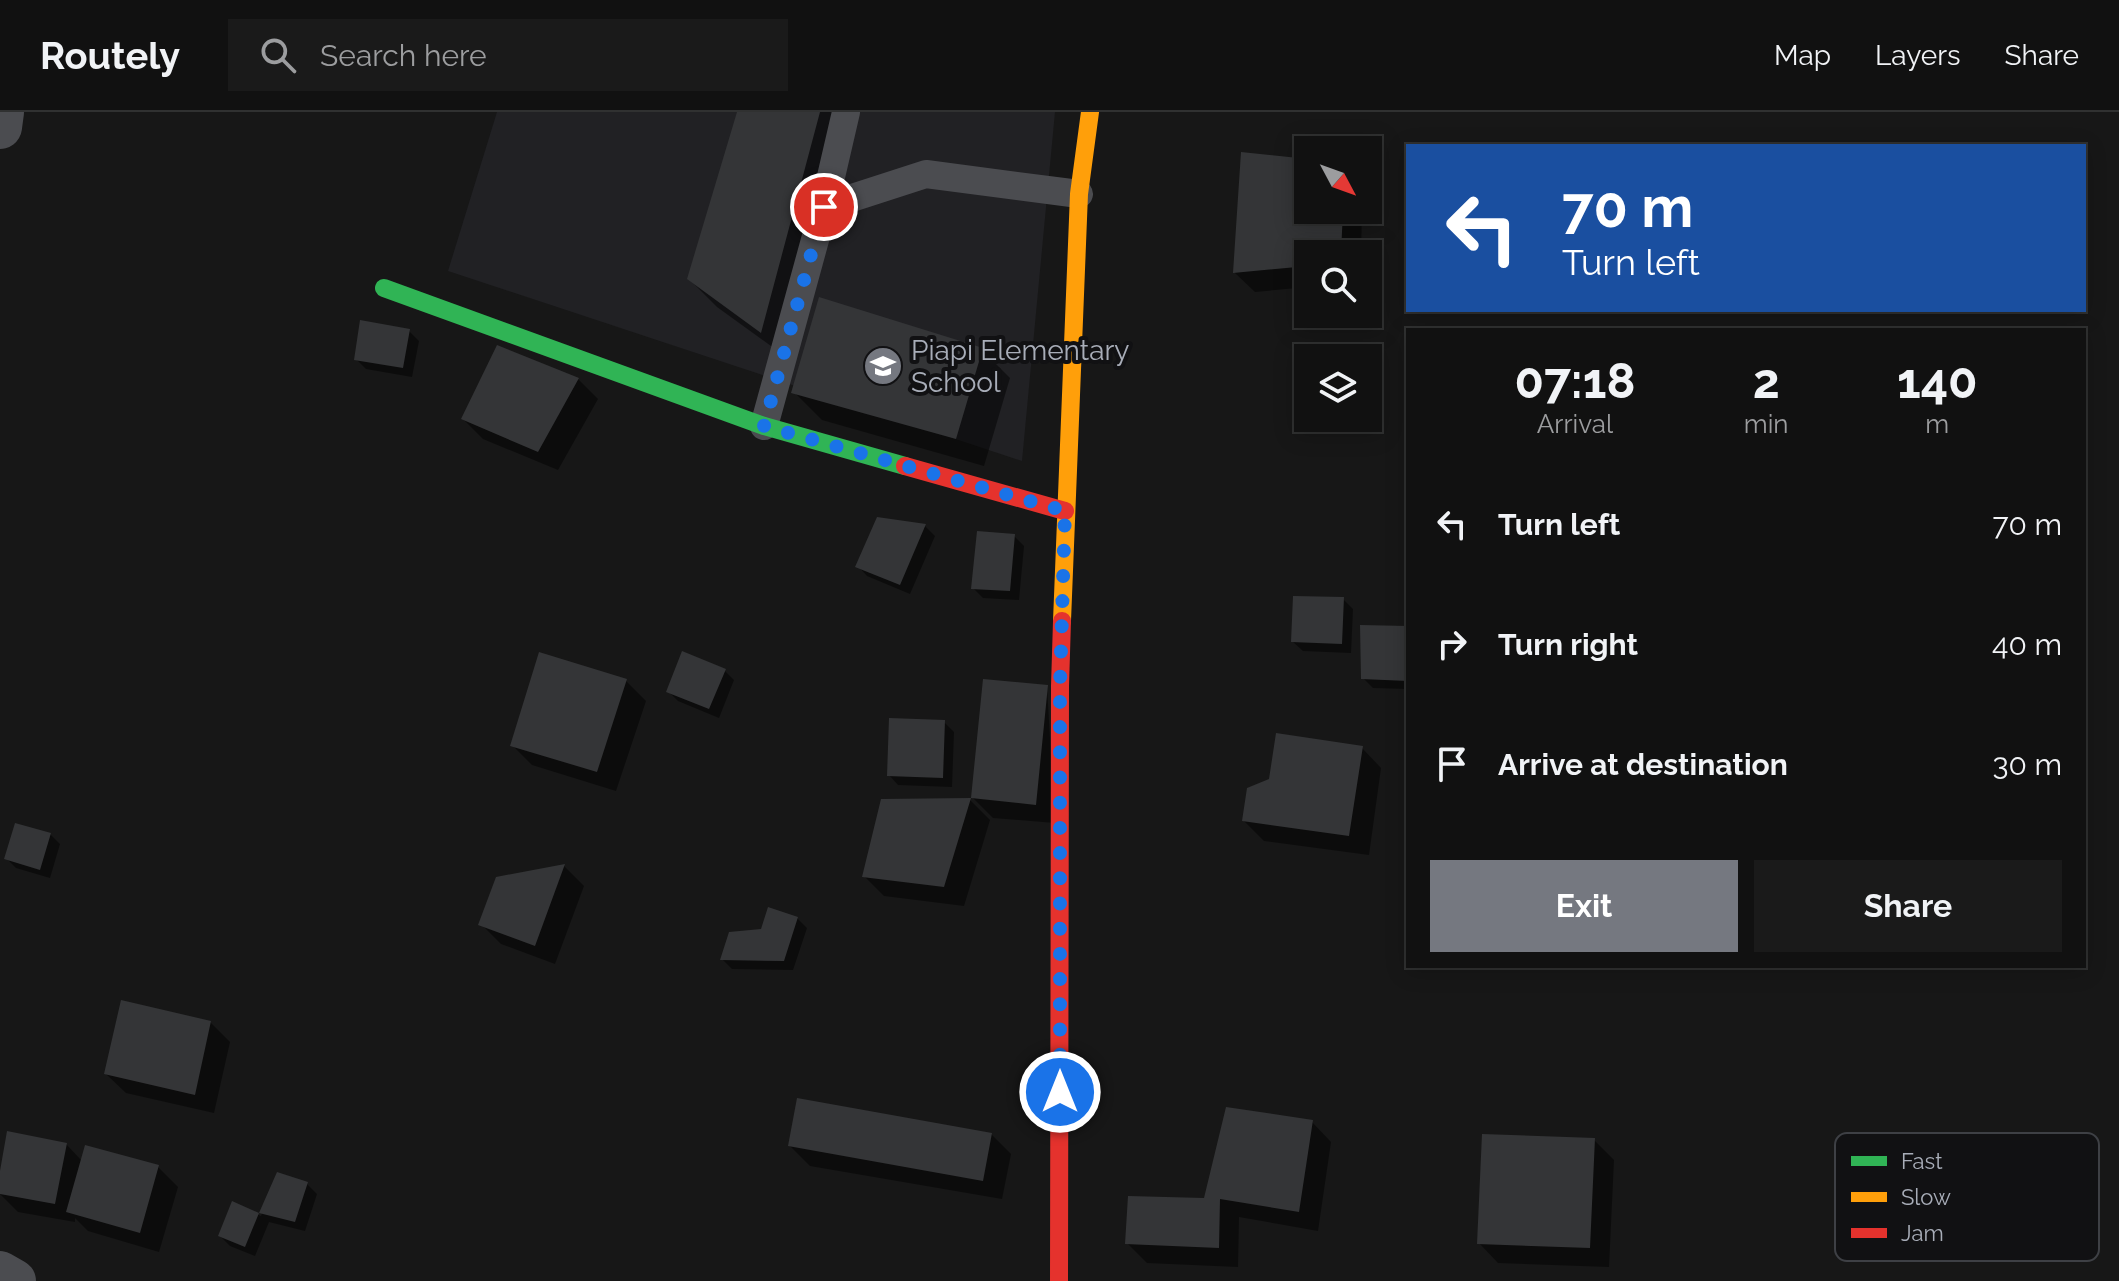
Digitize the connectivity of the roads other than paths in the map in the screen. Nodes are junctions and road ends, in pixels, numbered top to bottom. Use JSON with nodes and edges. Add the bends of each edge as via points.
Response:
{"nodes":[{"id":1,"x":2,"y":112,"type":"edge"},
{"id":2,"x":846,"y":112,"type":"edge"},
{"id":3,"x":1090,"y":112,"type":"edge"},
{"id":4,"x":0,"y":127,"type":"edge"},
{"id":5,"x":1079,"y":194,"type":"junction"},
{"id":6,"x":824,"y":207,"type":"junction"},
{"id":7,"x":384,"y":288,"type":"dead end"},
{"id":8,"x":764,"y":426,"type":"junction"},
{"id":9,"x":1065,"y":511,"type":"junction"},
{"id":10,"x":0,"y":1273,"type":"edge"},
{"id":11,"x":14,"y":1281,"type":"edge"},
{"id":12,"x":1059,"y":1281,"type":"edge"},
{"id":13,"x":1074,"y":1281,"type":"edge"}],
"edges":[{"from":1,"to":4,"type":"street"},
{"from":2,"to":6,"type":"lane"},
{"from":3,"to":5,"type":"main road"},
{"from":5,"to":6,"type":"lane","via":[[926,174]]},
{"from":5,"to":9,"type":"main road"},
{"from":6,"to":8,"type":"lane"},
{"from":7,"to":8,"type":"main road"},
{"from":8,"to":9,"type":"main road"},
{"from":9,"to":12,"type":"main road"},
{"from":10,"to":11,"type":"street"},
{"from":12,"to":13,"type":"street"}]}
